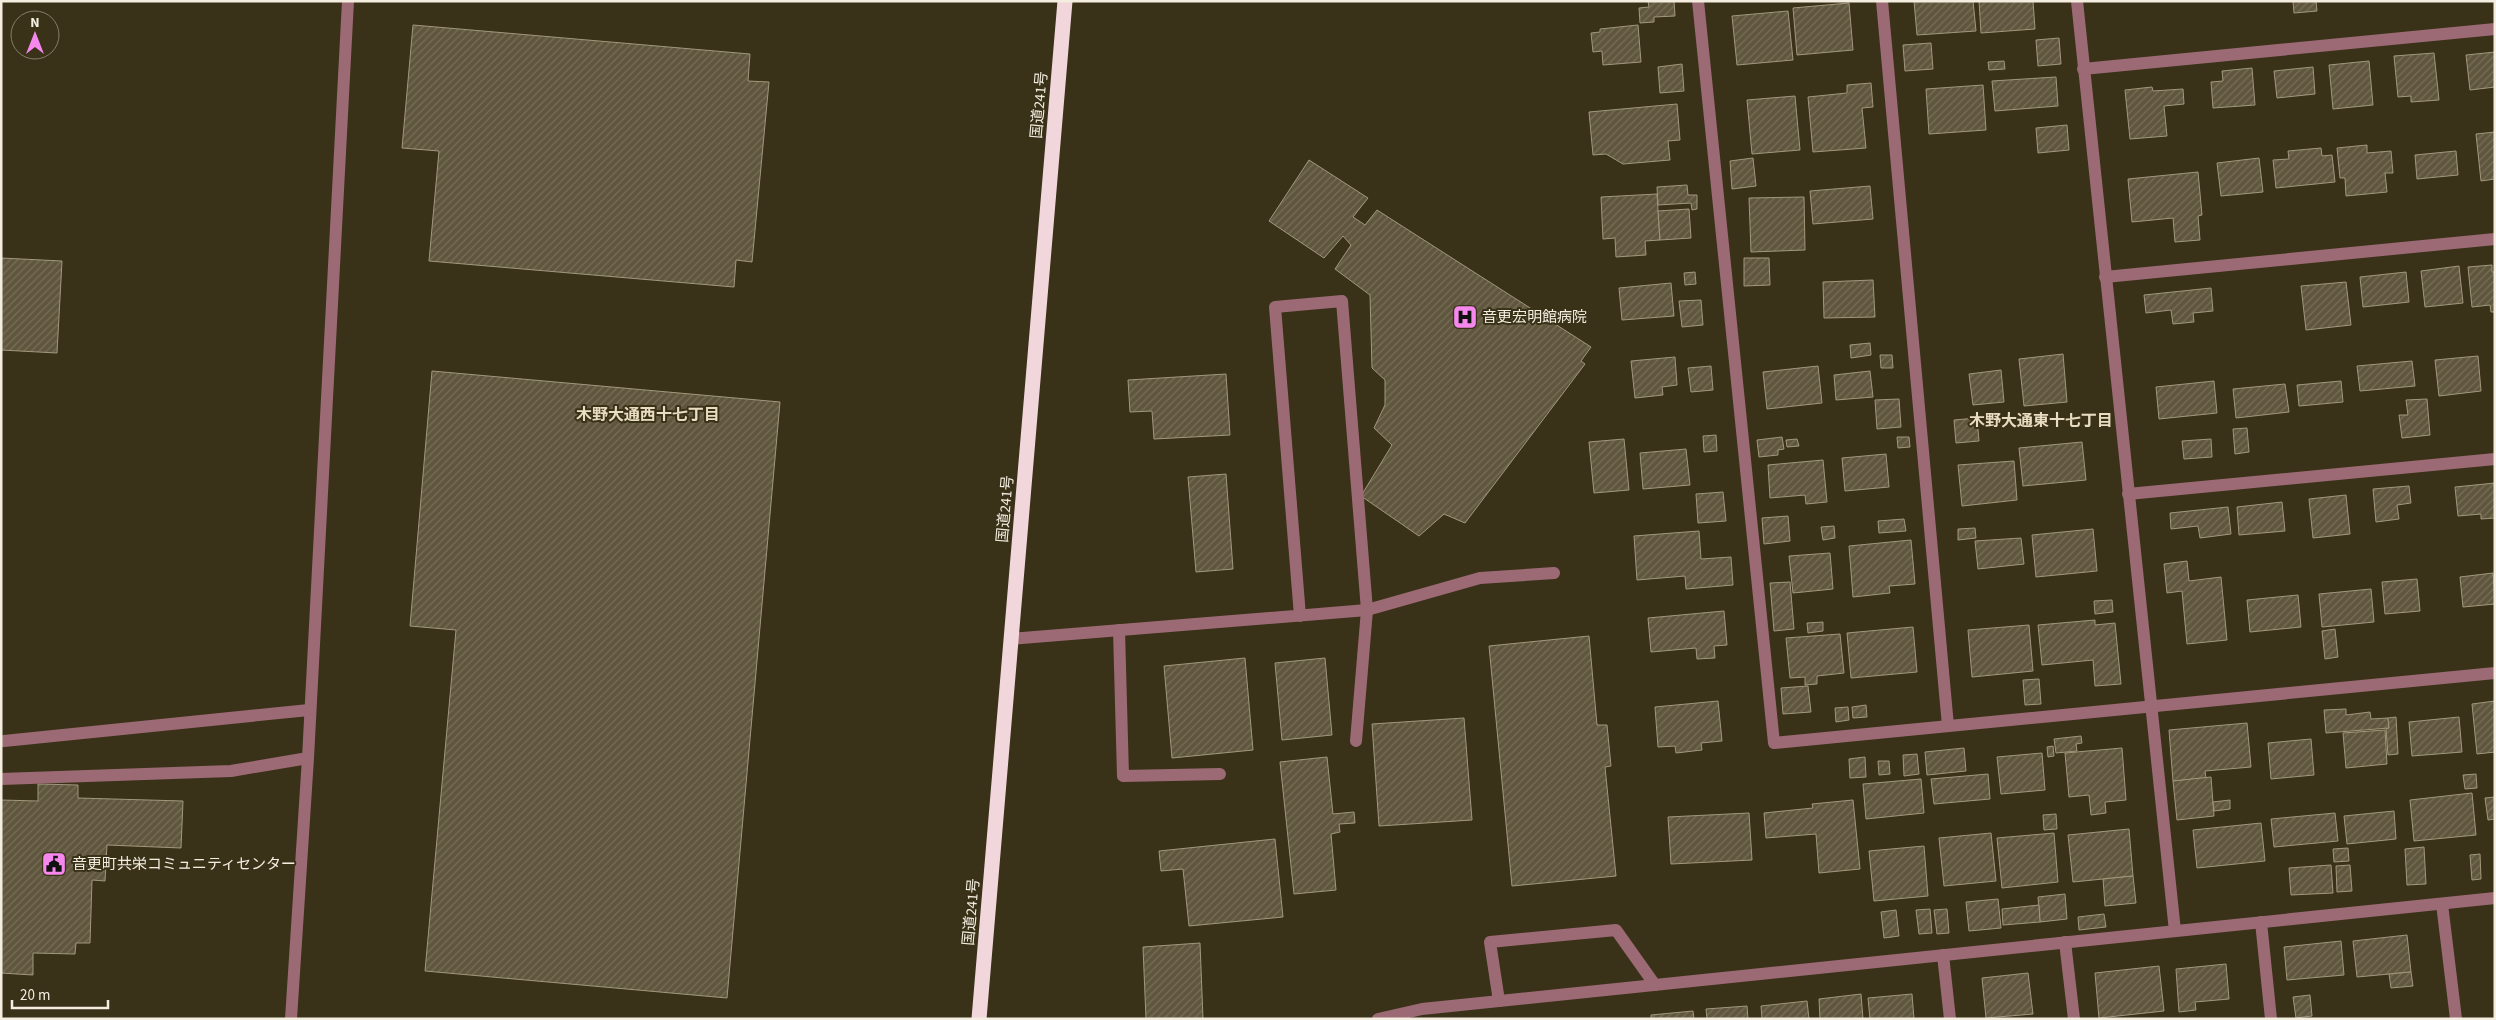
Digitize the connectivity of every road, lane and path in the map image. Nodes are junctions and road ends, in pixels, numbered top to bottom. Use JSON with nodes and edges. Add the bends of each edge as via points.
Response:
{"nodes":[{"id":1,"x":348,"y":1,"type":"edge"},
{"id":2,"x":1065,"y":1,"type":"edge"},
{"id":3,"x":1698,"y":1,"type":"edge"},
{"id":4,"x":1882,"y":1,"type":"edge"},
{"id":5,"x":2077,"y":1,"type":"edge"},
{"id":6,"x":2495,"y":29,"type":"edge"},
{"id":7,"x":2083,"y":69,"type":"junction"},
{"id":8,"x":2495,"y":240,"type":"edge"},
{"id":9,"x":2105,"y":277,"type":"junction"},
{"id":10,"x":2495,"y":459,"type":"edge"},
{"id":11,"x":2128,"y":494,"type":"junction"},
{"id":12,"x":1554,"y":573,"type":"dead end"},
{"id":13,"x":1367,"y":610,"type":"junction"},
{"id":14,"x":1300,"y":616,"type":"junction"},
{"id":15,"x":1119,"y":630,"type":"junction"},
{"id":16,"x":1012,"y":639,"type":"junction"},
{"id":17,"x":2495,"y":673,"type":"edge"},
{"id":18,"x":2151,"y":707,"type":"junction"},
{"id":19,"x":309,"y":710,"type":"junction"},
{"id":20,"x":1948,"y":726,"type":"junction"},
{"id":21,"x":4,"y":741,"type":"dead end"},
{"id":22,"x":1356,"y":741,"type":"dead end"},
{"id":23,"x":308,"y":758,"type":"junction"},
{"id":24,"x":1220,"y":774,"type":"dead end"},
{"id":25,"x":1,"y":779,"type":"edge"},
{"id":26,"x":2495,"y":898,"type":"edge"},
{"id":27,"x":2442,"y":904,"type":"junction"},
{"id":28,"x":2261,"y":922,"type":"junction"},
{"id":29,"x":2175,"y":931,"type":"junction"},
{"id":30,"x":2066,"y":942,"type":"junction"},
{"id":31,"x":1944,"y":955,"type":"junction"},
{"id":32,"x":1654,"y":985,"type":"junction"},
{"id":33,"x":1499,"y":1001,"type":"junction"},
{"id":34,"x":1423,"y":1014,"type":"edge"},
{"id":35,"x":291,"y":1019,"type":"edge"},
{"id":36,"x":979,"y":1019,"type":"edge"},
{"id":37,"x":1378,"y":1019,"type":"edge"},
{"id":38,"x":1950,"y":1019,"type":"edge"},
{"id":39,"x":2074,"y":1019,"type":"edge"},
{"id":40,"x":2271,"y":1019,"type":"edge"},
{"id":41,"x":2456,"y":1019,"type":"edge"}],
"edges":[{"from":1,"to":19,"type":"street"},
{"from":2,"to":16,"type":"highway","name":"国道241号"},
{"from":3,"to":20,"type":"street","via":[[1774,743]]},
{"from":4,"to":20,"type":"street"},
{"from":5,"to":7,"type":"street"},
{"from":6,"to":7,"type":"street"},
{"from":7,"to":9,"type":"street"},
{"from":8,"to":9,"type":"street"},
{"from":9,"to":11,"type":"street"},
{"from":10,"to":11,"type":"street"},
{"from":11,"to":18,"type":"street"},
{"from":12,"to":13,"type":"street","via":[[1480,578]]},
{"from":13,"to":14,"type":"street"},
{"from":13,"to":14,"type":"street","via":[[1342,301],[1284,306],[1275,307]]},
{"from":13,"to":22,"type":"street"},
{"from":14,"to":15,"type":"street"},
{"from":15,"to":16,"type":"street"},
{"from":15,"to":24,"type":"street","via":[[1123,776]]},
{"from":16,"to":36,"type":"highway","name":"国道241号"},
{"from":17,"to":18,"type":"street"},
{"from":18,"to":20,"type":"street"},
{"from":18,"to":29,"type":"street"},
{"from":19,"to":21,"type":"street"},
{"from":19,"to":23,"type":"street"},
{"from":23,"to":25,"type":"street","via":[[231,771]]},
{"from":23,"to":35,"type":"street"},
{"from":26,"to":27,"type":"street"},
{"from":27,"to":28,"type":"street"},
{"from":27,"to":41,"type":"street"},
{"from":28,"to":29,"type":"street"},
{"from":28,"to":40,"type":"street"},
{"from":29,"to":30,"type":"street"},
{"from":30,"to":31,"type":"street"},
{"from":30,"to":39,"type":"street"},
{"from":31,"to":32,"type":"street"},
{"from":31,"to":38,"type":"street"},
{"from":32,"to":33,"type":"street"},
{"from":32,"to":33,"type":"street","via":[[1616,930],[1490,942]]},
{"from":33,"to":34,"type":"street"},
{"from":34,"to":37,"type":"street"}]}
